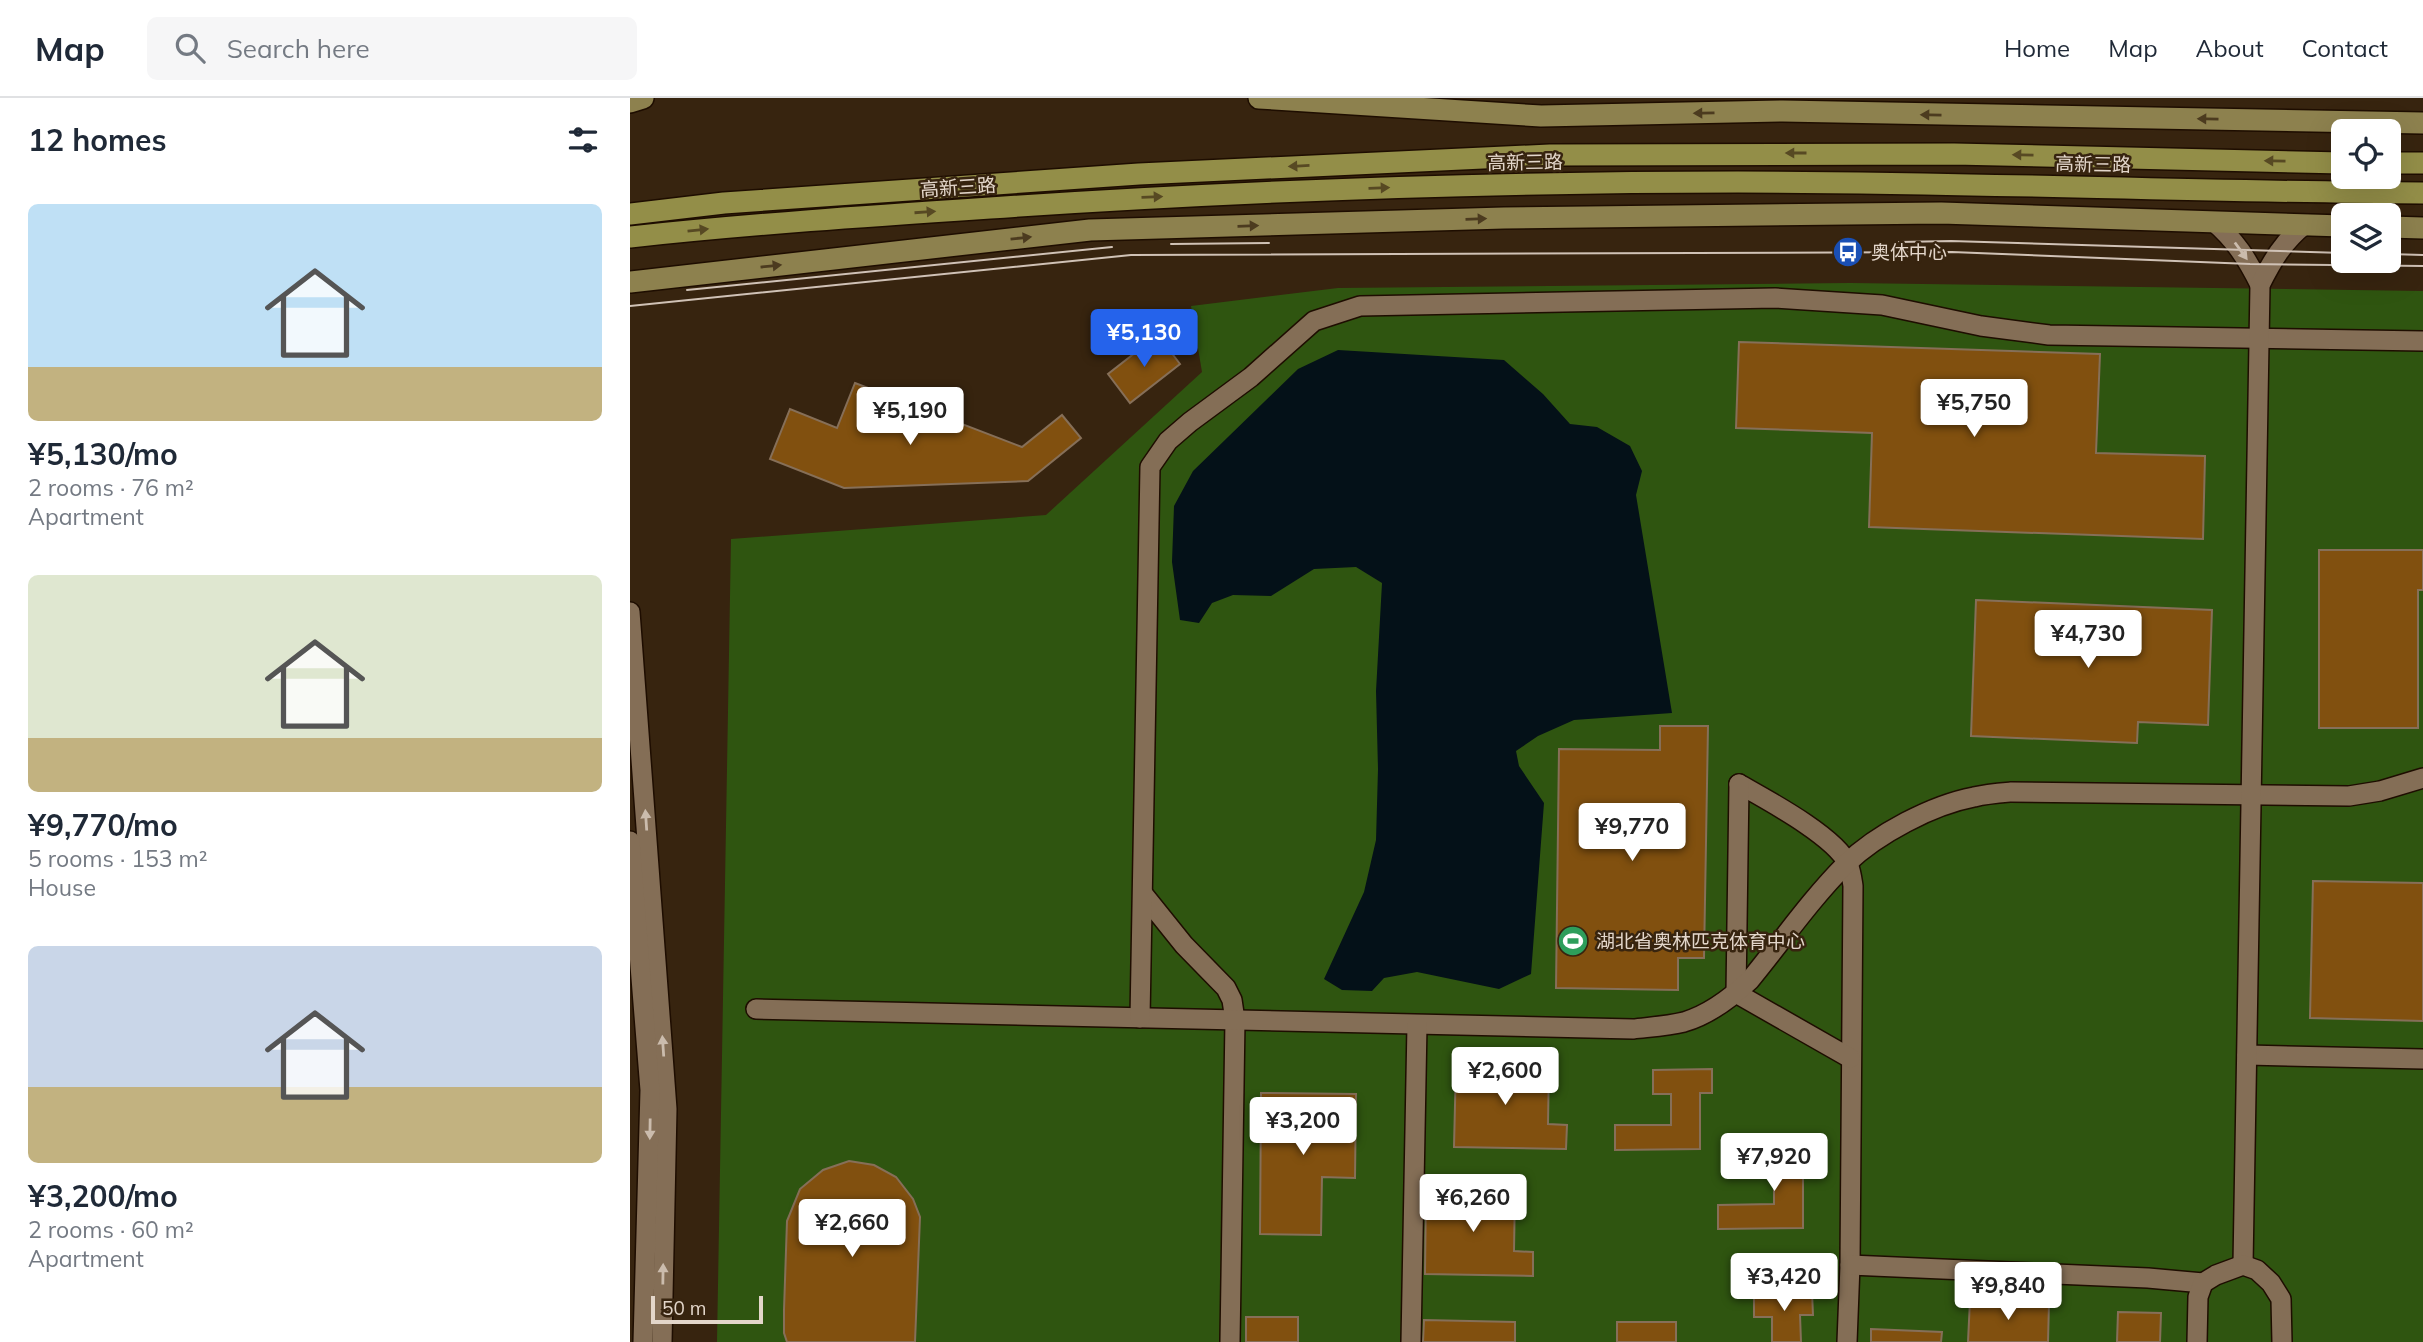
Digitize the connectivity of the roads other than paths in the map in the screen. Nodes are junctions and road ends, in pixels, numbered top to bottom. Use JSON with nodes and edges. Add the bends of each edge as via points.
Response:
{"nodes":[{"id":1,"x":643,"y":98,"type":"edge"},
{"id":2,"x":1259,"y":98,"type":"edge"},
{"id":3,"x":1452,"y":98,"type":"edge"},
{"id":4,"x":630,"y":102,"type":"edge"},
{"id":5,"x":1493,"y":113,"type":"junction"},
{"id":6,"x":2423,"y":123,"type":"edge"},
{"id":7,"x":2331,"y":163,"type":"edge"},
{"id":8,"x":2401,"y":163,"type":"edge"},
{"id":9,"x":2423,"y":163,"type":"edge"},
{"id":10,"x":2423,"y":193,"type":"edge"},
{"id":11,"x":630,"y":214,"type":"edge"},
{"id":12,"x":2214,"y":222,"type":"junction"},
{"id":13,"x":2304,"y":225,"type":"junction"},
{"id":14,"x":2331,"y":226,"type":"edge"},
{"id":15,"x":2401,"y":227,"type":"edge"},
{"id":16,"x":2423,"y":228,"type":"edge"},
{"id":17,"x":630,"y":237,"type":"edge"},
{"id":18,"x":630,"y":282,"type":"edge"},
{"id":19,"x":2260,"y":285,"type":"junction"},
{"id":20,"x":2259,"y":338,"type":"junction"},
{"id":21,"x":2423,"y":341,"type":"edge"},
{"id":22,"x":630,"y":612,"type":"edge"},
{"id":23,"x":2423,"y":779,"type":"edge"},
{"id":24,"x":2251,"y":796,"type":"junction"},
{"id":25,"x":630,"y":841,"type":"edge"},
{"id":26,"x":1847,"y":863,"type":"junction"},
{"id":27,"x":1143,"y":894,"type":"junction"},
{"id":28,"x":1736,"y":993,"type":"junction"},
{"id":29,"x":756,"y":1009,"type":"dead end"},
{"id":30,"x":1140,"y":1018,"type":"junction"},
{"id":31,"x":1235,"y":1020,"type":"junction"},
{"id":32,"x":1417,"y":1025,"type":"junction"},
{"id":33,"x":2247,"y":1055,"type":"junction"},
{"id":34,"x":1850,"y":1058,"type":"junction"},
{"id":35,"x":2423,"y":1059,"type":"edge"},
{"id":36,"x":1850,"y":1265,"type":"junction"},
{"id":37,"x":2243,"y":1265,"type":"junction"},
{"id":38,"x":2203,"y":1283,"type":"junction"},
{"id":39,"x":643,"y":1342,"type":"edge"},
{"id":40,"x":662,"y":1342,"type":"edge"},
{"id":41,"x":1230,"y":1342,"type":"edge"},
{"id":42,"x":1411,"y":1342,"type":"edge"},
{"id":43,"x":1847,"y":1342,"type":"edge"},
{"id":44,"x":2197,"y":1342,"type":"edge"},
{"id":45,"x":2282,"y":1342,"type":"edge"}],
"edges":[{"from":1,"to":4,"type":"main road"},
{"from":2,"to":5,"type":"main road"},
{"from":3,"to":5,"type":"main road"},
{"from":6,"to":5,"type":"main road","one_way":true,"via":[[1783,111],[1594,116]]},
{"from":7,"to":11,"type":"highway","name":"高新三路","one_way":true,"via":[[1940,154],[1537,156],[1125,175],[737,202]]},
{"from":8,"to":9,"type":"highway"},
{"from":17,"to":10,"type":"highway","name":"高新三路","one_way":true,"via":[[1140,198],[1434,187],[1845,183]]},
{"from":12,"to":13,"type":"main road"},
{"from":18,"to":12,"type":"main road","one_way":true,"via":[[1090,230],[1504,218],[1941,213]]},
{"from":12,"to":19,"type":"street","one_way":true,"via":[[2229,234]]},
{"from":13,"to":14,"type":"main road"},
{"from":13,"to":19,"type":"street","via":[[2277,252]]},
{"from":15,"to":16,"type":"main road"},
{"from":19,"to":20,"type":"street"},
{"from":20,"to":21,"type":"street"},
{"from":20,"to":24,"type":"street"},
{"from":20,"to":27,"type":"street","via":[[2049,335],[1981,326],[1882,304],[1775,298],[1360,306],[1314,321],[1251,377],[1168,440],[1150,467]]},
{"from":40,"to":22,"type":"street","one_way":true,"via":[[667,1109]]},
{"from":23,"to":24,"type":"street","via":[[2349,796]]},
{"from":24,"to":26,"type":"street","via":[[2011,792],[1972,797],[1899,826]]},
{"from":24,"to":33,"type":"street"},
{"from":25,"to":39,"type":"street","one_way":true,"via":[[650,1090]]},
{"from":26,"to":28,"type":"street"},
{"from":26,"to":28,"type":"street","via":[[1800,820],[1739,784]]},
{"from":26,"to":34,"type":"street","via":[[1853,886]]},
{"from":27,"to":30,"type":"street"},
{"from":27,"to":31,"type":"street","via":[[1226,988]]},
{"from":28,"to":32,"type":"street","via":[[1685,1022],[1633,1029]]},
{"from":28,"to":34,"type":"street"},
{"from":29,"to":30,"type":"street"},
{"from":30,"to":31,"type":"street"},
{"from":31,"to":32,"type":"street"},
{"from":31,"to":41,"type":"street"},
{"from":32,"to":42,"type":"street"},
{"from":33,"to":35,"type":"street"},
{"from":33,"to":37,"type":"street"},
{"from":34,"to":36,"type":"street"},
{"from":36,"to":38,"type":"street"},
{"from":36,"to":43,"type":"street"},
{"from":37,"to":38,"type":"street"},
{"from":37,"to":45,"type":"street","via":[[2257,1270],[2281,1299]]},
{"from":38,"to":44,"type":"street","via":[[2198,1297]]}]}
